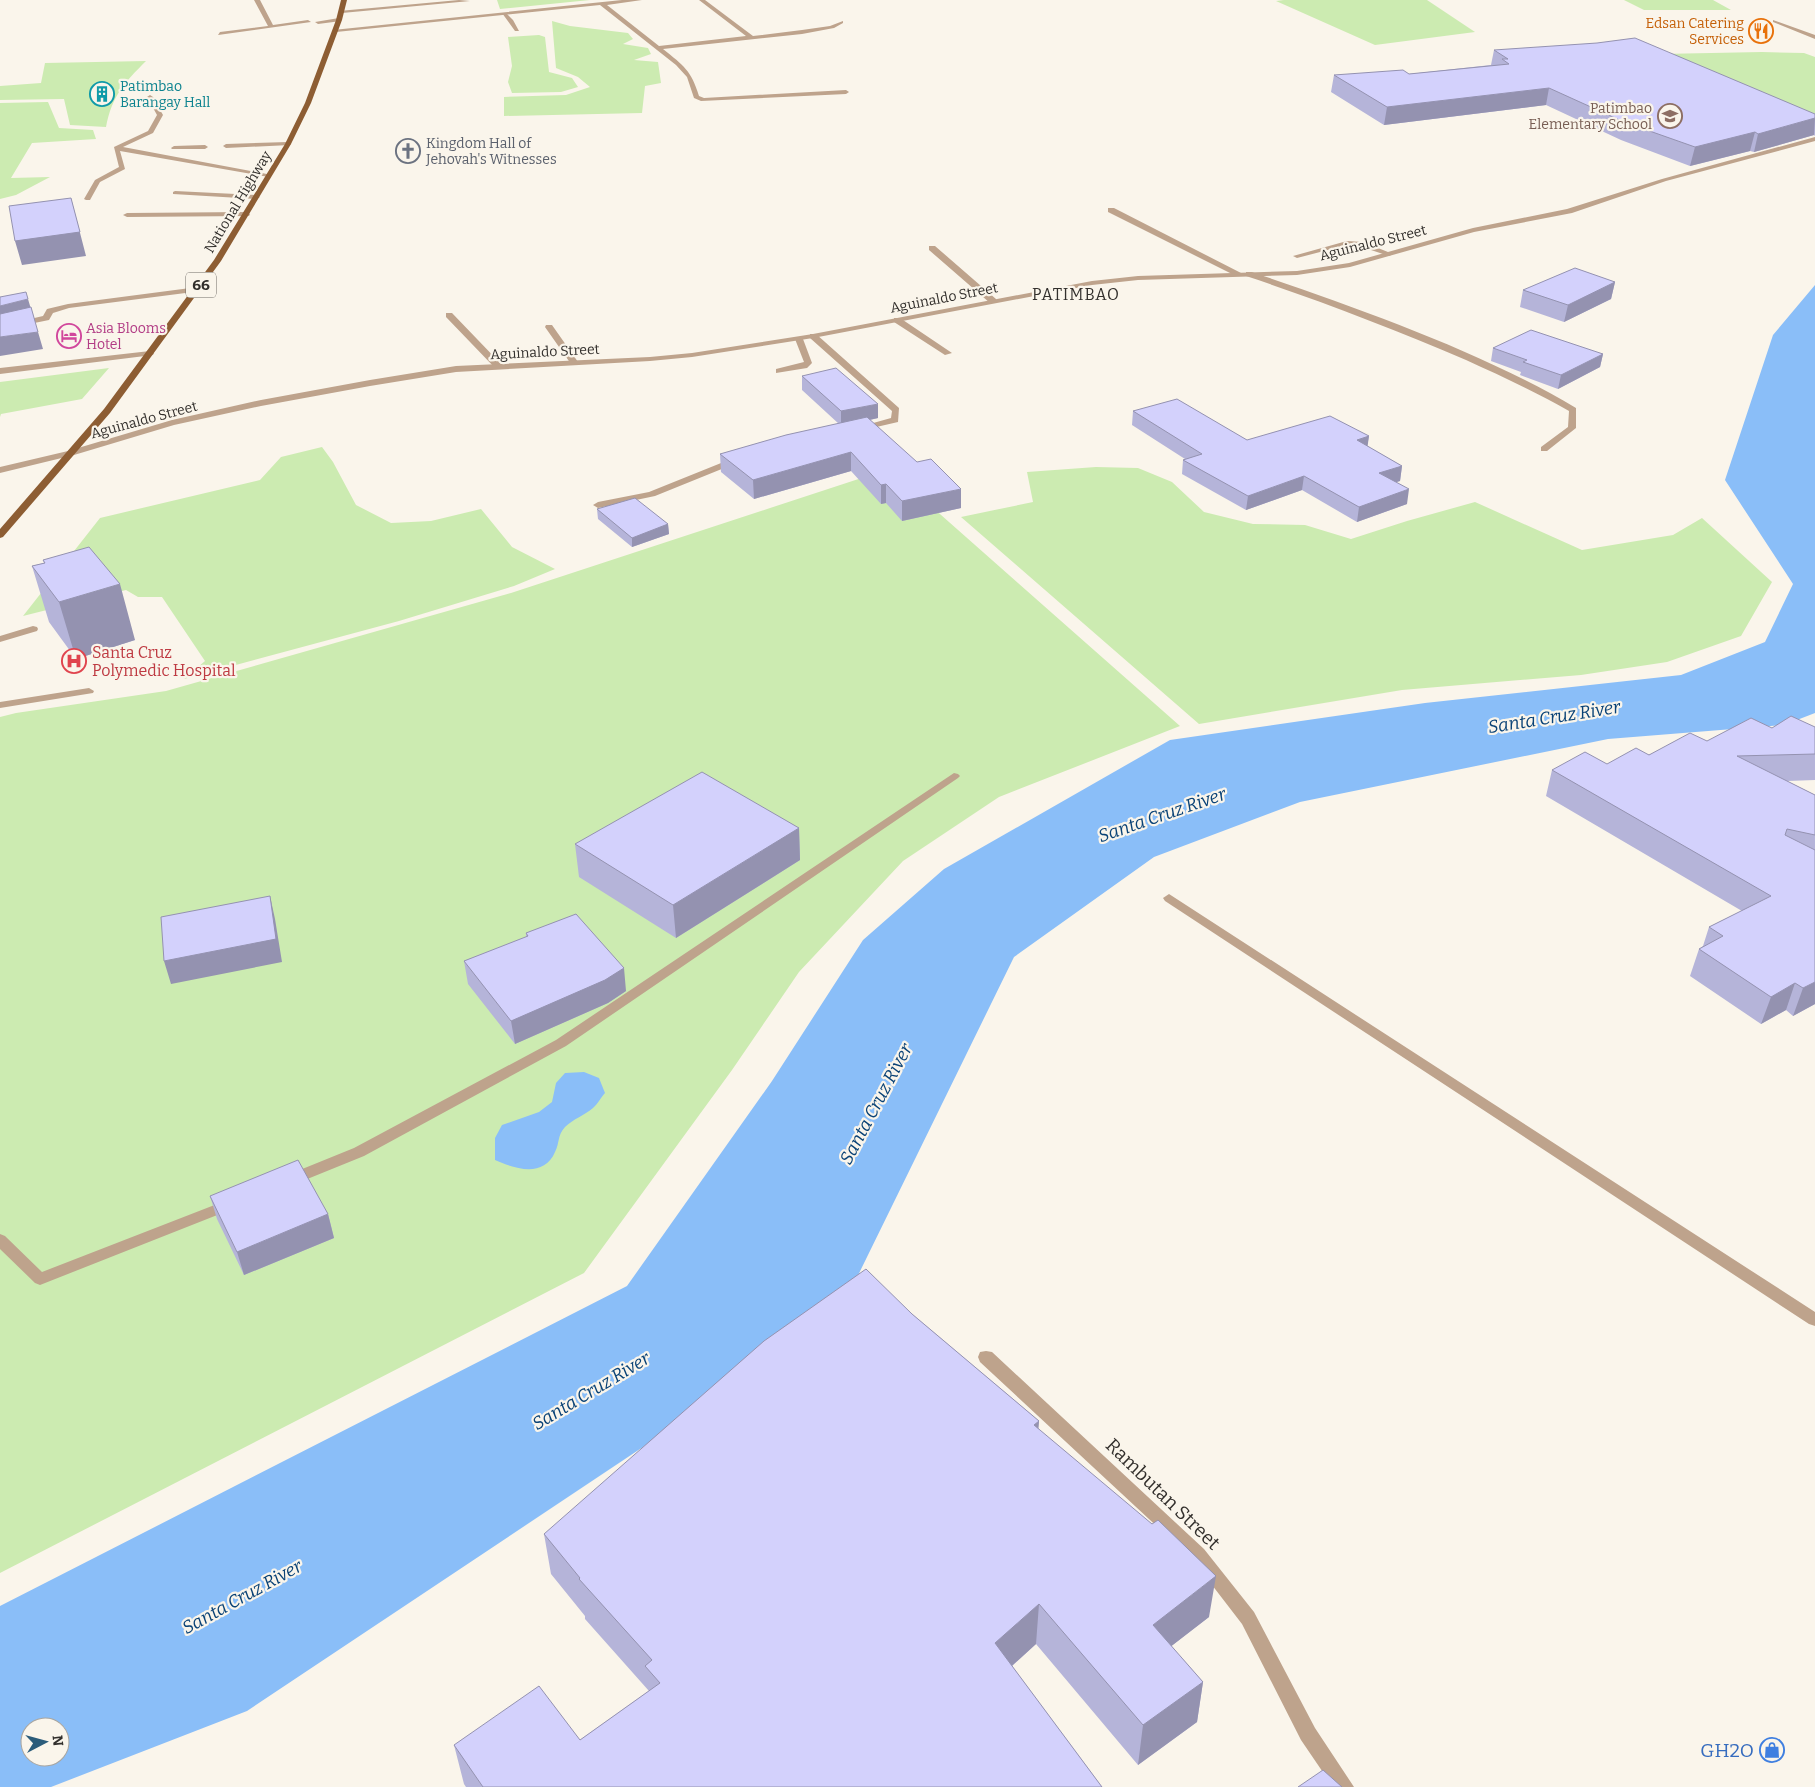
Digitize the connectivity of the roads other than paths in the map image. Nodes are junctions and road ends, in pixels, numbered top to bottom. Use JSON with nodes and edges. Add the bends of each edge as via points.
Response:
{"nodes":[{"id":1,"x":257,"y":0,"type":"edge"},
{"id":2,"x":344,"y":0,"type":"edge"},
{"id":3,"x":639,"y":0,"type":"edge"},
{"id":4,"x":702,"y":0,"type":"edge"},
{"id":5,"x":467,"y":1,"type":"dead end"},
{"id":6,"x":602,"y":4,"type":"junction"},
{"id":7,"x":342,"y":11,"type":"junction"},
{"id":8,"x":504,"y":14,"type":"junction"},
{"id":9,"x":339,"y":20,"type":"junction"},
{"id":10,"x":1775,"y":21,"type":"dead end"},
{"id":11,"x":308,"y":22,"type":"dead end"},
{"id":12,"x":318,"y":22,"type":"dead end"},
{"id":13,"x":841,"y":22,"type":"dead end"},
{"id":14,"x":270,"y":27,"type":"junction"},
{"id":15,"x":336,"y":30,"type":"junction"},
{"id":16,"x":517,"y":30,"type":"dead end"},
{"id":17,"x":220,"y":34,"type":"dead end"},
{"id":18,"x":1815,"y":37,"type":"edge"},
{"id":19,"x":752,"y":38,"type":"junction"},
{"id":20,"x":658,"y":48,"type":"junction"},
{"id":21,"x":846,"y":92,"type":"dead end"},
{"id":22,"x":150,"y":97,"type":"dead end"},
{"id":23,"x":1815,"y":139,"type":"edge"},
{"id":24,"x":288,"y":144,"type":"junction"},
{"id":25,"x":226,"y":146,"type":"dead end"},
{"id":26,"x":206,"y":147,"type":"dead end"},
{"id":27,"x":116,"y":148,"type":"junction"},
{"id":28,"x":174,"y":148,"type":"dead end"},
{"id":29,"x":270,"y":175,"type":"junction"},
{"id":30,"x":175,"y":193,"type":"dead end"},
{"id":31,"x":256,"y":197,"type":"junction"},
{"id":32,"x":88,"y":198,"type":"dead end"},
{"id":33,"x":1111,"y":210,"type":"dead end"},
{"id":34,"x":246,"y":214,"type":"junction"},
{"id":35,"x":127,"y":215,"type":"dead end"},
{"id":36,"x":932,"y":248,"type":"dead end"},
{"id":37,"x":1389,"y":254,"type":"junction"},
{"id":38,"x":1297,"y":256,"type":"dead end"},
{"id":39,"x":1239,"y":274,"type":"junction"},
{"id":40,"x":1248,"y":274,"type":"junction"},
{"id":41,"x":198,"y":289,"type":"junction"},
{"id":42,"x":993,"y":301,"type":"junction"},
{"id":43,"x":449,"y":315,"type":"dead end"},
{"id":44,"x":897,"y":320,"type":"junction"},
{"id":45,"x":549,"y":327,"type":"dead end"},
{"id":46,"x":0,"y":328,"type":"edge"},
{"id":47,"x":813,"y":336,"type":"junction"},
{"id":48,"x":799,"y":338,"type":"junction"},
{"id":49,"x":948,"y":352,"type":"dead end"},
{"id":50,"x":150,"y":353,"type":"junction"},
{"id":51,"x":574,"y":362,"type":"junction"},
{"id":52,"x":498,"y":367,"type":"junction"},
{"id":53,"x":0,"y":371,"type":"edge"},
{"id":54,"x":779,"y":371,"type":"dead end"},
{"id":55,"x":855,"y":431,"type":"edge"},
{"id":56,"x":1544,"y":449,"type":"dead end"},
{"id":57,"x":71,"y":453,"type":"junction"},
{"id":58,"x":744,"y":458,"type":"edge"},
{"id":59,"x":0,"y":470,"type":"edge"},
{"id":60,"x":598,"y":505,"type":"dead end"},
{"id":61,"x":0,"y":535,"type":"edge"},
{"id":62,"x":33,"y":630,"type":"dead end"},
{"id":63,"x":0,"y":639,"type":"edge"},
{"id":64,"x":89,"y":691,"type":"dead end"},
{"id":65,"x":0,"y":705,"type":"edge"},
{"id":66,"x":954,"y":776,"type":"dead end"},
{"id":67,"x":1169,"y":898,"type":"dead end"},
{"id":68,"x":277,"y":1185,"type":"edge"},
{"id":69,"x":241,"y":1200,"type":"edge"},
{"id":70,"x":0,"y":1240,"type":"edge"},
{"id":71,"x":1815,"y":1320,"type":"edge"},
{"id":72,"x":986,"y":1358,"type":"dead end"},
{"id":73,"x":1344,"y":1787,"type":"edge"}],
"edges":[{"from":1,"to":14,"type":"street"},
{"from":2,"to":7,"type":"main road","name":"National Highway","number":"66"},
{"from":3,"to":6,"type":"street"},
{"from":4,"to":19,"type":"street"},
{"from":5,"to":7,"type":"street"},
{"from":6,"to":8,"type":"street"},
{"from":6,"to":20,"type":"street"},
{"from":7,"to":9,"type":"main road","name":"National Highway","number":"66"},
{"from":8,"to":15,"type":"street"},
{"from":8,"to":16,"type":"street"},
{"from":9,"to":12,"type":"street"},
{"from":9,"to":15,"type":"main road","name":"National Highway","number":"66"},
{"from":10,"to":18,"type":"street"},
{"from":11,"to":14,"type":"street"},
{"from":13,"to":19,"type":"street","via":[[825,28]]},
{"from":14,"to":17,"type":"street"},
{"from":15,"to":24,"type":"main road","name":"National Highway","number":"66","via":[[308,103]]},
{"from":19,"to":20,"type":"street"},
{"from":20,"to":21,"type":"street","via":[[678,64],[690,78],[696,97],[703,100]]},
{"from":22,"to":27,"type":"street","via":[[160,115],[151,132]]},
{"from":23,"to":37,"type":"street","name":"Aguinaldo Street","via":[[1664,180],[1568,212],[1473,230]]},
{"from":24,"to":25,"type":"street"},
{"from":24,"to":29,"type":"main road","name":"National Highway","number":"66"},
{"from":26,"to":28,"type":"street"},
{"from":27,"to":29,"type":"street"},
{"from":27,"to":32,"type":"street","via":[[123,168],[97,181]]},
{"from":29,"to":31,"type":"main road","name":"National Highway","number":"66"},
{"from":30,"to":31,"type":"street"},
{"from":31,"to":34,"type":"main road","name":"National Highway","number":"66"},
{"from":33,"to":39,"type":"street"},
{"from":34,"to":35,"type":"street"},
{"from":34,"to":41,"type":"main road","name":"National Highway","number":"66"},
{"from":36,"to":42,"type":"street"},
{"from":37,"to":38,"type":"street","via":[[1360,244],[1347,244]]},
{"from":37,"to":40,"type":"street","name":"Aguinaldo Street","via":[[1350,265],[1297,273]]},
{"from":39,"to":40,"type":"street","name":"Aguinaldo Street"},
{"from":39,"to":42,"type":"street","name":"Aguinaldo Street","via":[[1120,280]]},
{"from":40,"to":56,"type":"street","via":[[1322,298],[1433,342],[1550,396],[1573,410],[1572,428]]},
{"from":41,"to":46,"type":"street","via":[[68,306],[50,311],[46,318]]},
{"from":41,"to":50,"type":"main road","name":"National Highway","number":"66"},
{"from":42,"to":44,"type":"street","name":"Aguinaldo Street"},
{"from":43,"to":52,"type":"street"},
{"from":44,"to":47,"type":"street","name":"Aguinaldo Street"},
{"from":44,"to":49,"type":"street"},
{"from":45,"to":51,"type":"street"},
{"from":47,"to":48,"type":"street","name":"Aguinaldo Street"},
{"from":47,"to":55,"type":"street","via":[[896,410],[894,420]]},
{"from":48,"to":51,"type":"street","name":"Aguinaldo Street","via":[[675,357]]},
{"from":48,"to":54,"type":"street","via":[[808,363]]},
{"from":50,"to":53,"type":"street"},
{"from":50,"to":57,"type":"main road","name":"National Highway","number":"66"},
{"from":51,"to":52,"type":"street","name":"Aguinaldo Street"},
{"from":52,"to":57,"type":"street","name":"Aguinaldo Street","via":[[456,369],[261,403],[172,423]]},
{"from":57,"to":59,"type":"street","name":"Aguinaldo Street"},
{"from":57,"to":61,"type":"main road","name":"National Highway","number":"66"},
{"from":58,"to":60,"type":"street","via":[[698,473],[652,494]]},
{"from":62,"to":63,"type":"street"},
{"from":64,"to":65,"type":"street"},
{"from":66,"to":68,"type":"street","via":[[560,1043],[359,1152]]},
{"from":67,"to":71,"type":"street"},
{"from":69,"to":70,"type":"street","via":[[40,1279]]},
{"from":72,"to":73,"type":"street","name":"Rambutan Street","via":[[1198,1554],[1248,1618],[1308,1734]]}]}
